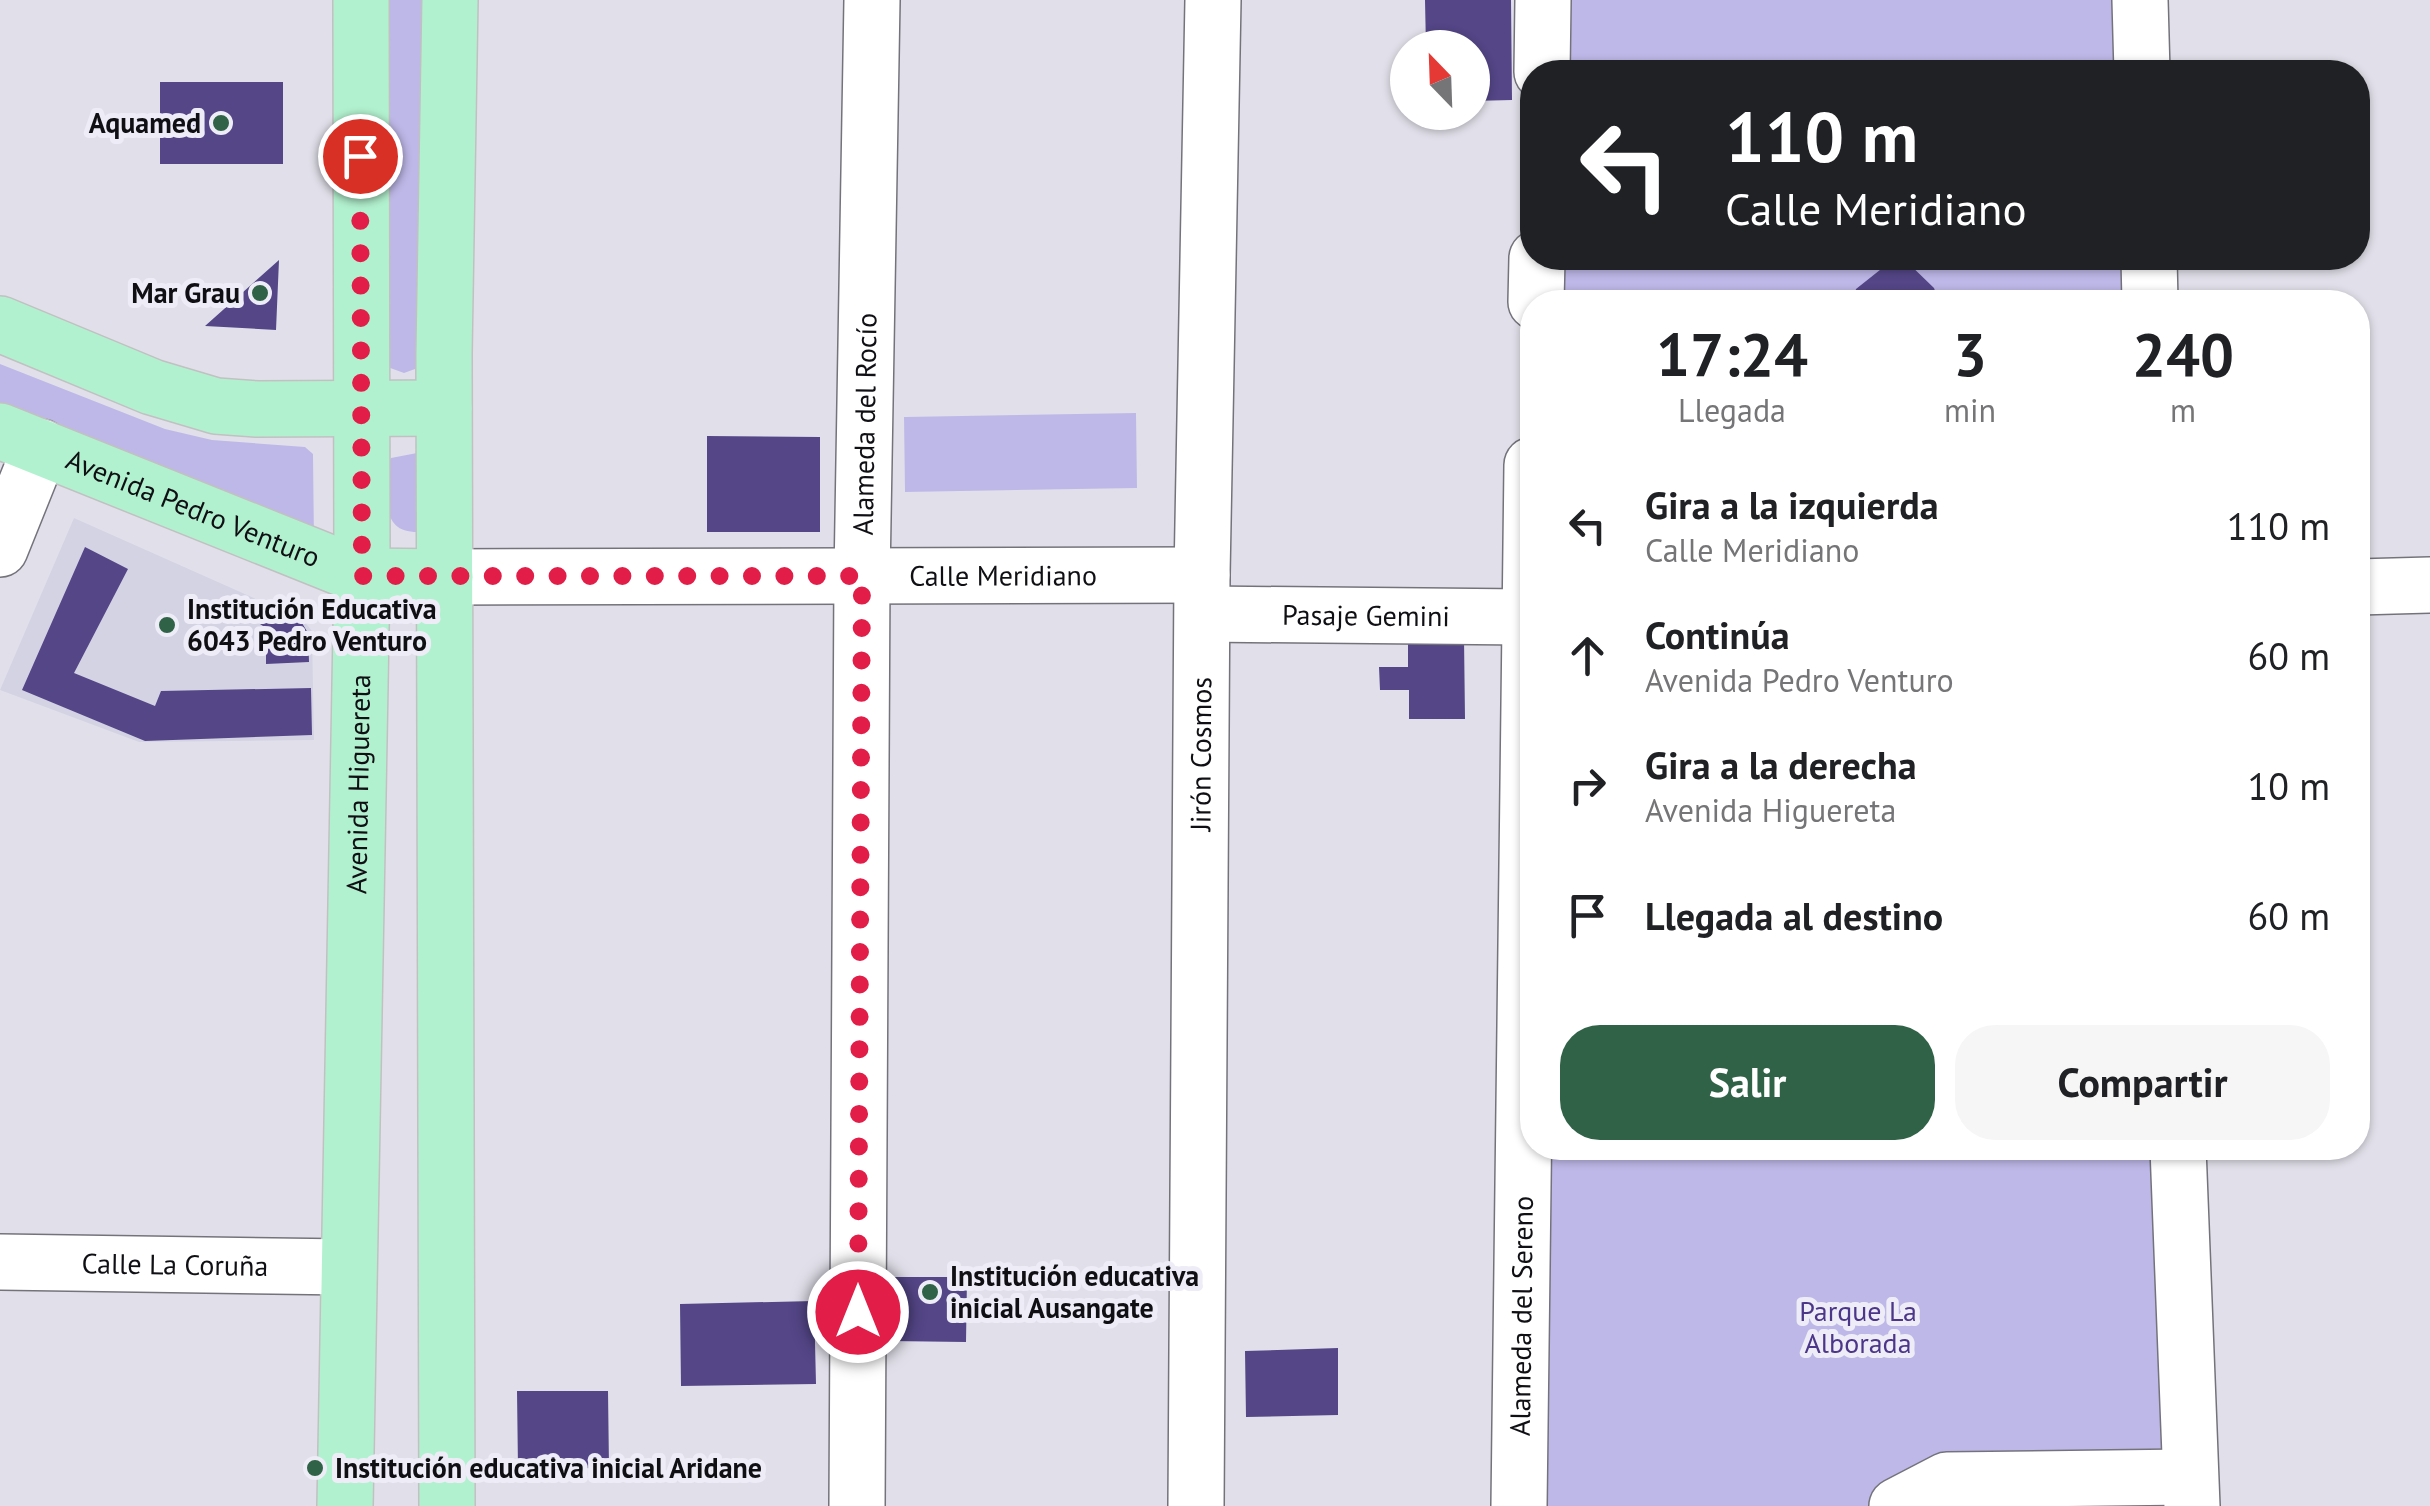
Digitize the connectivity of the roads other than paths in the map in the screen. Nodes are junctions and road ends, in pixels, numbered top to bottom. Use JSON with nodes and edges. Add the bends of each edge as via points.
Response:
{"nodes":[{"id":1,"x":361,"y":0,"type":"edge"},
{"id":2,"x":450,"y":0,"type":"edge"},
{"id":3,"x":872,"y":0,"type":"edge"},
{"id":4,"x":1213,"y":0,"type":"edge"},
{"id":5,"x":1543,"y":0,"type":"edge"},
{"id":6,"x":2140,"y":0,"type":"edge"},
{"id":7,"x":1542,"y":60,"type":"edge"},
{"id":8,"x":2142,"y":60,"type":"edge"},
{"id":9,"x":0,"y":324,"type":"edge"},
{"id":10,"x":444,"y":408,"type":"junction"},
{"id":11,"x":360,"y":409,"type":"junction"},
{"id":12,"x":20,"y":439,"type":"edge"},
{"id":13,"x":0,"y":549,"type":"edge"},
{"id":14,"x":362,"y":576,"type":"junction"},
{"id":15,"x":862,"y":576,"type":"junction"},
{"id":16,"x":444,"y":577,"type":"junction"},
{"id":17,"x":2430,"y":585,"type":"edge"},
{"id":18,"x":2370,"y":587,"type":"edge"},
{"id":19,"x":1203,"y":594,"type":"junction"},
{"id":20,"x":1520,"y":617,"type":"edge"},
{"id":21,"x":444,"y":665,"type":"junction"},
{"id":22,"x":360,"y":670,"type":"junction"},
{"id":23,"x":1523,"y":1160,"type":"edge"},
{"id":24,"x":2178,"y":1160,"type":"edge"},
{"id":25,"x":0,"y":1262,"type":"edge"},
{"id":26,"x":348,"y":1266,"type":"junction"},
{"id":27,"x":2190,"y":1491,"type":"edge"},
{"id":28,"x":345,"y":1506,"type":"edge"},
{"id":29,"x":447,"y":1506,"type":"edge"},
{"id":30,"x":858,"y":1506,"type":"edge"},
{"id":31,"x":1196,"y":1506,"type":"edge"},
{"id":32,"x":1519,"y":1506,"type":"edge"},
{"id":33,"x":1897,"y":1506,"type":"edge"}],
"edges":[{"from":1,"to":11,"type":"main road","name":"Avenida Higuereta"},
{"from":2,"to":10,"type":"main road"},
{"from":3,"to":15,"type":"street","name":"Alameda del Rocío"},
{"from":4,"to":19,"type":"street","name":"Jirón Cosmos"},
{"from":5,"to":7,"type":"street"},
{"from":6,"to":8,"type":"street"},
{"from":9,"to":11,"type":"main road","via":[[216,406]]},
{"from":10,"to":11,"type":"main road"},
{"from":10,"to":16,"type":"main road"},
{"from":11,"to":14,"type":"main road","name":"Avenida Higuereta"},
{"from":12,"to":13,"type":"street"},
{"from":12,"to":14,"type":"main road","name":"Avenida Pedro Venturo"},
{"from":14,"to":16,"type":"main road","name":"Avenida Pedro Venturo"},
{"from":14,"to":22,"type":"main road","name":"Avenida Higuereta"},
{"from":15,"to":16,"type":"street","name":"Calle Meridiano"},
{"from":15,"to":19,"type":"street","name":"Calle Meridiano"},
{"from":15,"to":30,"type":"street","name":"Alameda del Rocío"},
{"from":16,"to":21,"type":"main road"},
{"from":17,"to":18,"type":"street"},
{"from":19,"to":20,"type":"street","name":"Pasaje Gemini"},
{"from":19,"to":31,"type":"street","name":"Jirón Cosmos"},
{"from":21,"to":22,"type":"main road","via":[[418,636],[394,635],[378,644]]},
{"from":21,"to":29,"type":"main road"},
{"from":22,"to":26,"type":"main road","name":"Avenida Higuereta"},
{"from":23,"to":32,"type":"street","name":"Alameda del Sereno"},
{"from":24,"to":27,"type":"street"},
{"from":25,"to":26,"type":"street","name":"Calle La Coruña"},
{"from":26,"to":28,"type":"main road","name":"Avenida Higuereta"},
{"from":27,"to":33,"type":"street","via":[[1947,1480]]}]}
